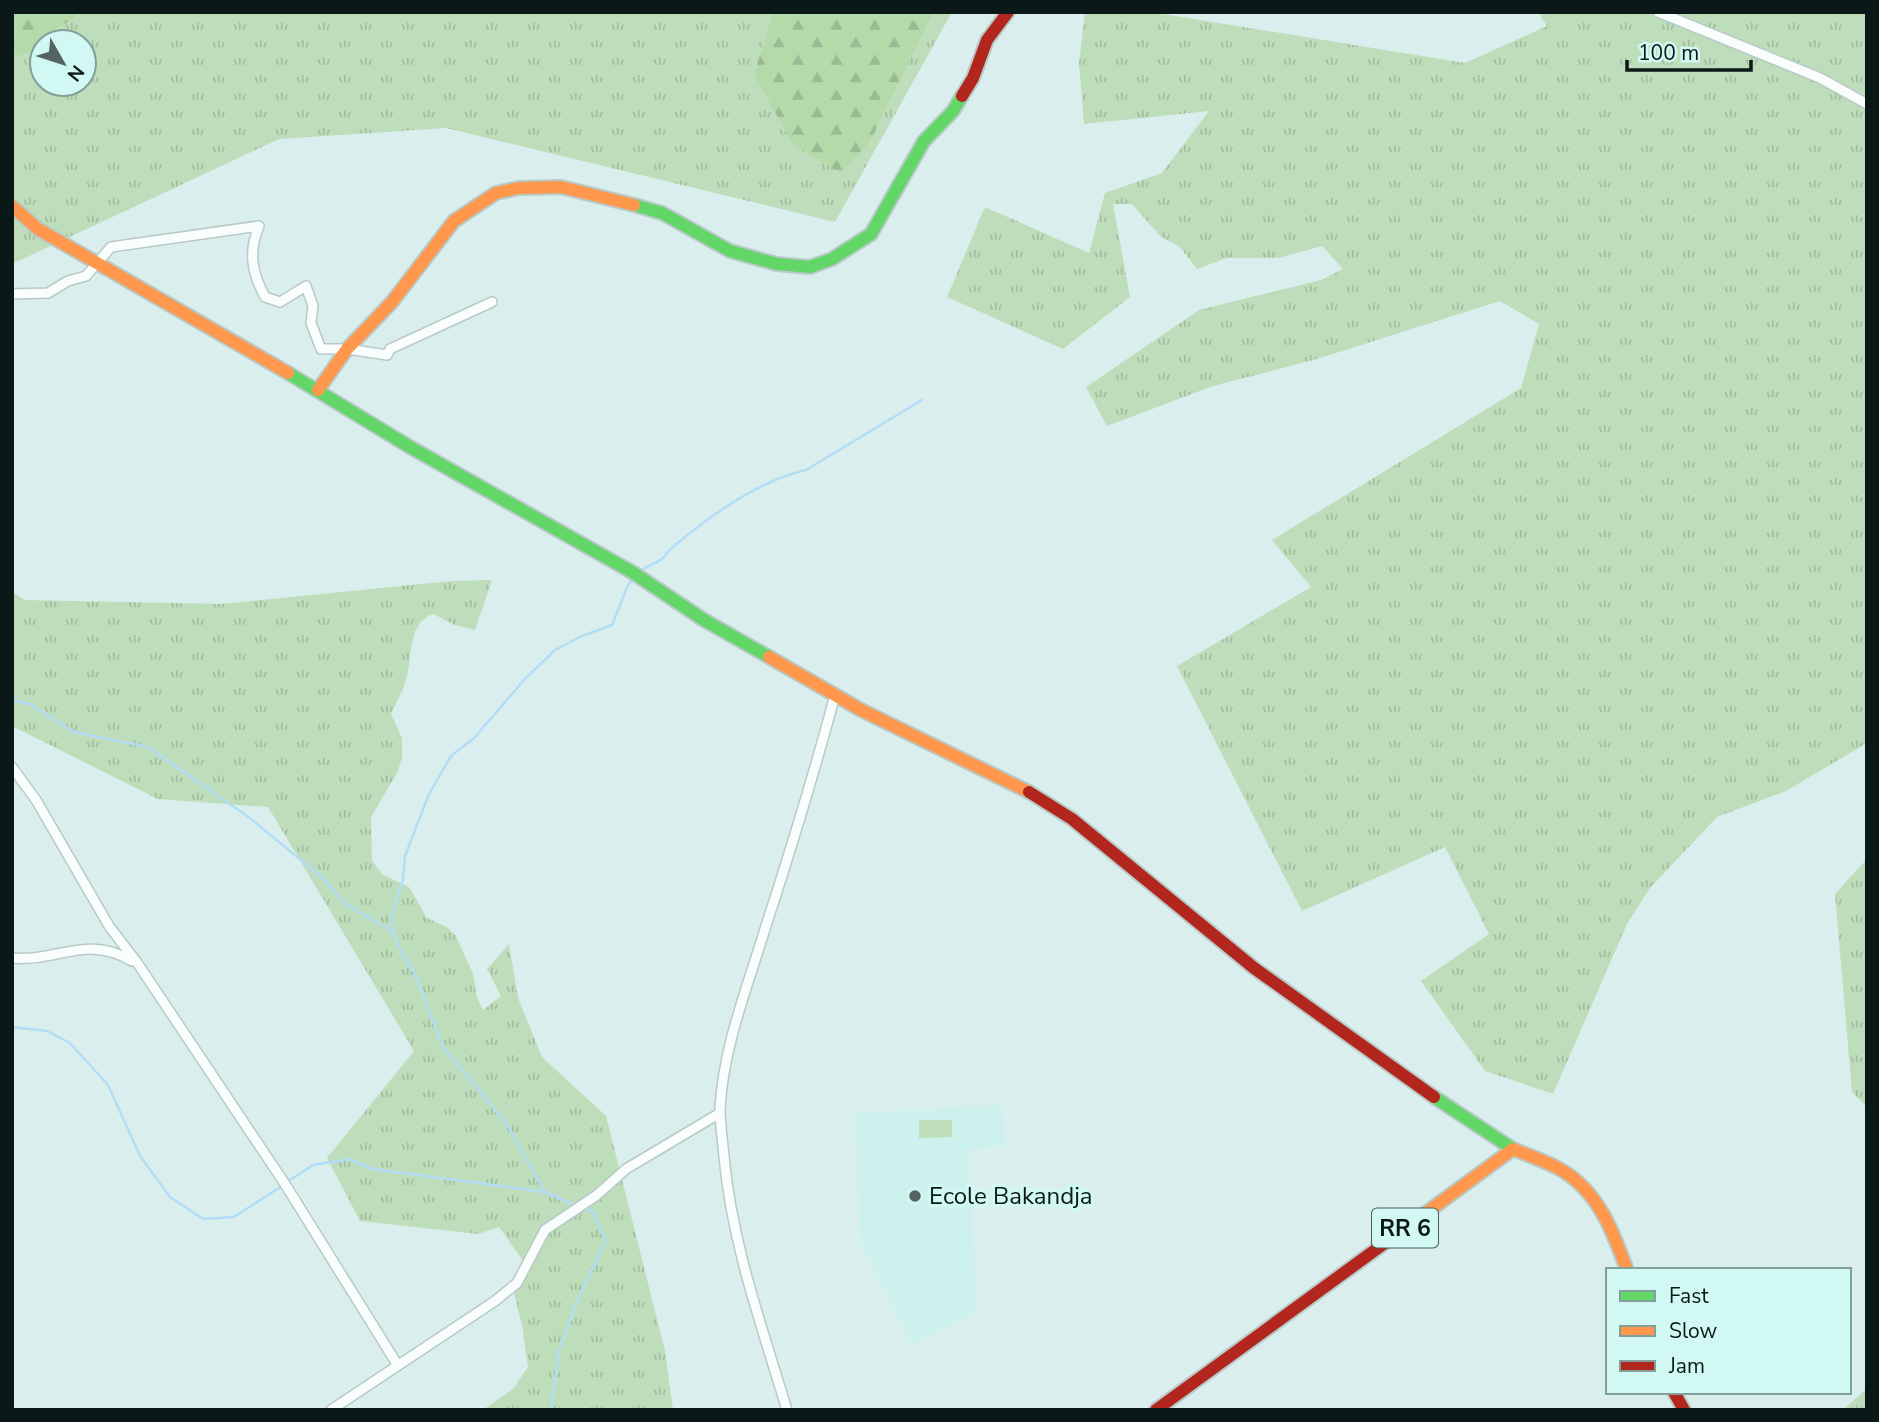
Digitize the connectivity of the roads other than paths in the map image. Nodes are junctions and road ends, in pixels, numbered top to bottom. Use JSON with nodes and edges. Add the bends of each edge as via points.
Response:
{"nodes":[{"id":1,"x":1008,"y":12,"type":"edge"},
{"id":2,"x":1658,"y":12,"type":"edge"},
{"id":3,"x":1867,"y":104,"type":"edge"},
{"id":4,"x":12,"y":206,"type":"edge"},
{"id":5,"x":96,"y":264,"type":"junction"},
{"id":6,"x":12,"y":294,"type":"edge"},
{"id":7,"x":492,"y":302,"type":"dead end"},
{"id":8,"x":347,"y":349,"type":"junction"},
{"id":9,"x":318,"y":390,"type":"junction"},
{"id":10,"x":835,"y":695,"type":"junction"},
{"id":11,"x":12,"y":767,"type":"edge"},
{"id":12,"x":12,"y":958,"type":"edge"},
{"id":13,"x":138,"y":964,"type":"junction"},
{"id":14,"x":720,"y":1113,"type":"junction"},
{"id":15,"x":1513,"y":1149,"type":"junction"},
{"id":16,"x":1626,"y":1268,"type":"edge"},
{"id":17,"x":397,"y":1364,"type":"junction"},
{"id":18,"x":1675,"y":1394,"type":"edge"},
{"id":19,"x":783,"y":1407,"type":"edge"},
{"id":20,"x":331,"y":1410,"type":"edge"},
{"id":21,"x":1156,"y":1410,"type":"edge"},
{"id":22,"x":1684,"y":1410,"type":"edge"}],
"edges":[{"from":1,"to":8,"type":"main road","via":[[987,40],[973,78],[953,111],[924,141],[871,234],[832,259],[810,267],[776,264],[730,251],[662,213],[623,201],[561,187],[519,188],[496,193],[454,221],[392,302]]},
{"from":2,"to":3,"type":"street","via":[[1820,78]]},
{"from":4,"to":5,"type":"main road","via":[[38,229]]},
{"from":5,"to":6,"type":"street","via":[[86,276],[48,293]]},
{"from":5,"to":8,"type":"street","via":[[111,247],[259,226],[252,242],[253,259],[256,281],[265,297],[280,303],[306,286],[313,306],[311,323],[321,349]]},
{"from":5,"to":9,"type":"main road"},
{"from":7,"to":8,"type":"street","via":[[390,349],[387,355]]},
{"from":8,"to":9,"type":"main road"},
{"from":9,"to":10,"type":"main road"},
{"from":10,"to":14,"type":"street","via":[[733,1034]]},
{"from":10,"to":15,"type":"main road","via":[[1038,797],[1072,819],[1254,968]]},
{"from":11,"to":13,"type":"street","via":[[109,926]]},
{"from":12,"to":13,"type":"street","via":[[32,960],[97,948]]},
{"from":13,"to":17,"type":"street","via":[[285,1184]]},
{"from":14,"to":17,"type":"street","via":[[626,1169],[545,1230],[517,1283]]},
{"from":14,"to":19,"type":"street","via":[[735,1232]]},
{"from":15,"to":16,"type":"main road","via":[[1565,1171],[1595,1198]]},
{"from":15,"to":21,"type":"main road","number":"RR 6"},
{"from":17,"to":20,"type":"street"},
{"from":18,"to":22,"type":"main road"}]}
